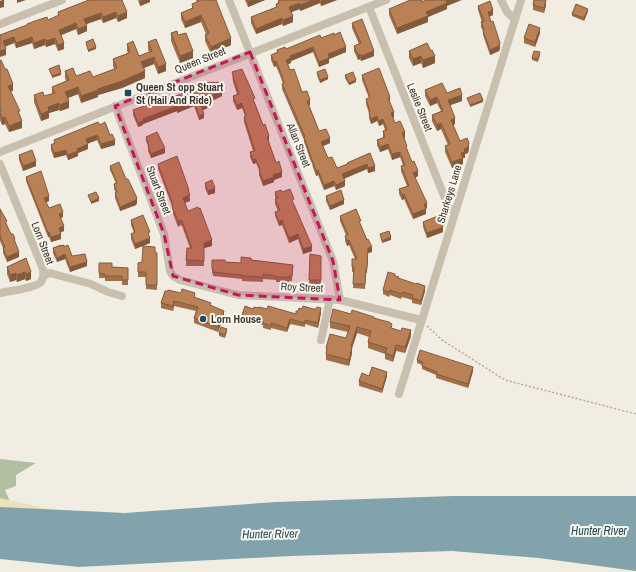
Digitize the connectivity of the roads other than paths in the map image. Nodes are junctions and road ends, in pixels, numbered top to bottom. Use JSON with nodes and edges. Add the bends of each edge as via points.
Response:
{"nodes":[{"id":1,"x":62,"y":0,"type":"edge"},
{"id":2,"x":229,"y":0,"type":"edge"},
{"id":3,"x":386,"y":0,"type":"edge"},
{"id":4,"x":501,"y":0,"type":"edge"},
{"id":5,"x":521,"y":0,"type":"edge"},
{"id":6,"x":369,"y":7,"type":"junction"},
{"id":7,"x":515,"y":20,"type":"junction"},
{"id":8,"x":0,"y":24,"type":"edge"},
{"id":9,"x":250,"y":52,"type":"junction"},
{"id":10,"x":115,"y":106,"type":"junction"},
{"id":11,"x":0,"y":152,"type":"edge"},
{"id":12,"x":0,"y":164,"type":"edge"},
{"id":13,"x":455,"y":212,"type":"junction"},
{"id":14,"x":43,"y":276,"type":"junction"},
{"id":15,"x":180,"y":280,"type":"joint"},
{"id":16,"x":0,"y":293,"type":"edge"},
{"id":17,"x":122,"y":296,"type":"dead end"},
{"id":18,"x":330,"y":299,"type":"junction"},
{"id":19,"x":340,"y":300,"type":"junction"},
{"id":20,"x":422,"y":320,"type":"junction"},
{"id":21,"x":321,"y":340,"type":"dead end"},
{"id":22,"x":399,"y":394,"type":"dead end"}],
"edges":[{"from":1,"to":8,"type":"street"},
{"from":2,"to":9,"type":"street","name":"Allan Street"},
{"from":3,"to":6,"type":"street","name":"Queen Street"},
{"from":4,"to":7,"type":"street"},
{"from":5,"to":7,"type":"street","name":"Sharkeys Lane"},
{"from":6,"to":9,"type":"street","name":"Queen Street"},
{"from":6,"to":13,"type":"street","name":"Leslie Street","via":[[448,206]]},
{"from":7,"to":13,"type":"street","name":"Sharkeys Lane"},
{"from":9,"to":10,"type":"street","name":"Queen Street"},
{"from":9,"to":19,"type":"street","name":"Allan Street","via":[[333,261]]},
{"from":10,"to":11,"type":"street","name":"Queen Street"},
{"from":10,"to":15,"type":"street","name":"Stuart Street","via":[[164,234],[170,271]]},
{"from":12,"to":14,"type":"street","name":"Lorn Street","via":[[43,269]]},
{"from":13,"to":20,"type":"street","name":"Sharkeys Lane"},
{"from":14,"to":16,"type":"street","via":[[41,282],[36,285]]},
{"from":14,"to":17,"type":"street","name":"Lorn Street","via":[[50,273]]},
{"from":15,"to":18,"type":"street","name":"Roy Street","via":[[238,294]]},
{"from":18,"to":19,"type":"street","name":"Roy Street"},
{"from":18,"to":21,"type":"street"},
{"from":19,"to":20,"type":"street","name":"Roy Street"},
{"from":20,"to":22,"type":"street","name":"Sharkeys Lane"}]}
